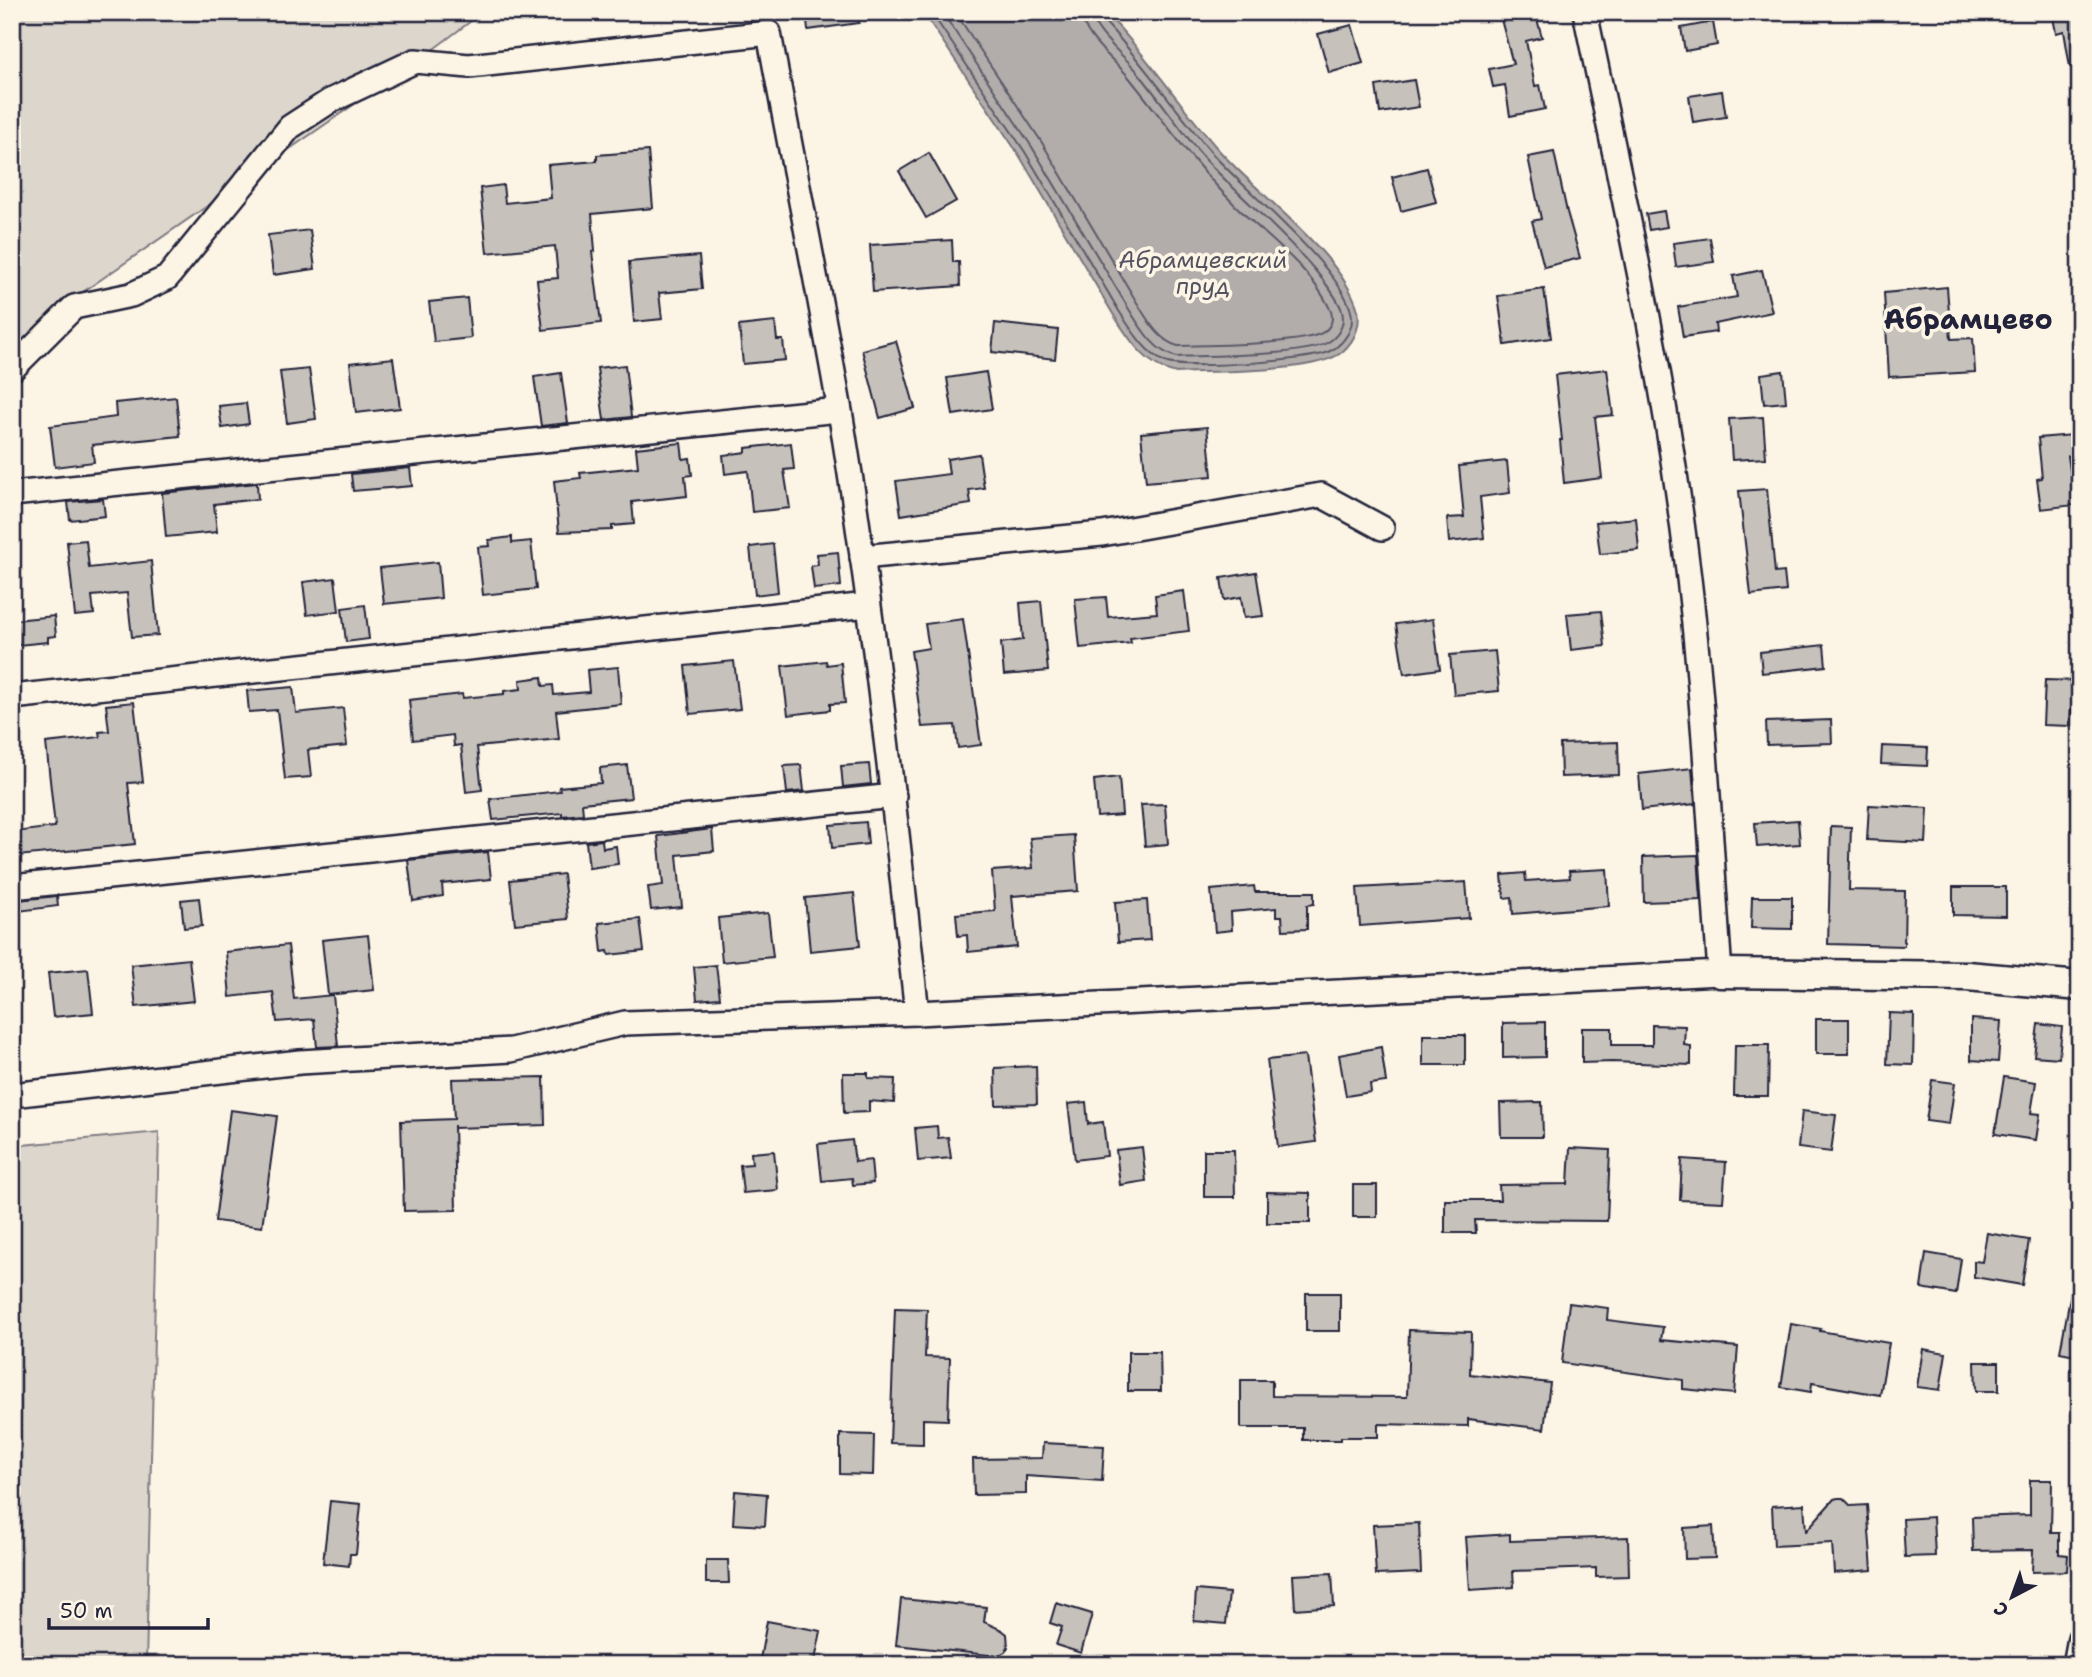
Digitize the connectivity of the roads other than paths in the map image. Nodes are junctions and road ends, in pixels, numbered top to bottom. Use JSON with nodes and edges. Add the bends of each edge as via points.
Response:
{"nodes":[{"id":1,"x":1585,"y":12,"type":"edge"},
{"id":2,"x":12,"y":369,"type":"edge"},
{"id":3,"x":839,"y":410,"type":"junction"},
{"id":4,"x":12,"y":494,"type":"edge"},
{"id":5,"x":1381,"y":528,"type":"dead end"},
{"id":6,"x":862,"y":557,"type":"junction"},
{"id":7,"x":868,"y":605,"type":"junction"},
{"id":8,"x":12,"y":696,"type":"edge"},
{"id":9,"x":894,"y":796,"type":"junction"},
{"id":10,"x":12,"y":887,"type":"edge"},
{"id":11,"x":1720,"y":973,"type":"junction"},
{"id":12,"x":2080,"y":986,"type":"edge"},
{"id":13,"x":917,"y":1013,"type":"junction"},
{"id":14,"x":12,"y":1095,"type":"edge"},
{"id":15,"x":2080,"y":1638,"type":"edge"},
{"id":16,"x":2075,"y":1665,"type":"edge"}],
"edges":[{"from":1,"to":11,"type":"street","via":[[1657,355],[1687,562]]},
{"from":2,"to":3,"type":"street","via":[[74,307],[131,295],[167,278],[290,127],[330,101],[415,61],[469,66],[769,33]]},
{"from":3,"to":4,"type":"street"},
{"from":3,"to":6,"type":"street"},
{"from":5,"to":6,"type":"street","via":[[1321,495],[1102,534]]},
{"from":6,"to":7,"type":"street"},
{"from":7,"to":8,"type":"street"},
{"from":7,"to":9,"type":"street"},
{"from":9,"to":10,"type":"street"},
{"from":9,"to":13,"type":"street"},
{"from":11,"to":12,"type":"street","via":[[1967,976]]},
{"from":11,"to":13,"type":"street"},
{"from":13,"to":14,"type":"street","via":[[625,1023],[511,1050],[300,1062]]},
{"from":15,"to":16,"type":"street"}]}
